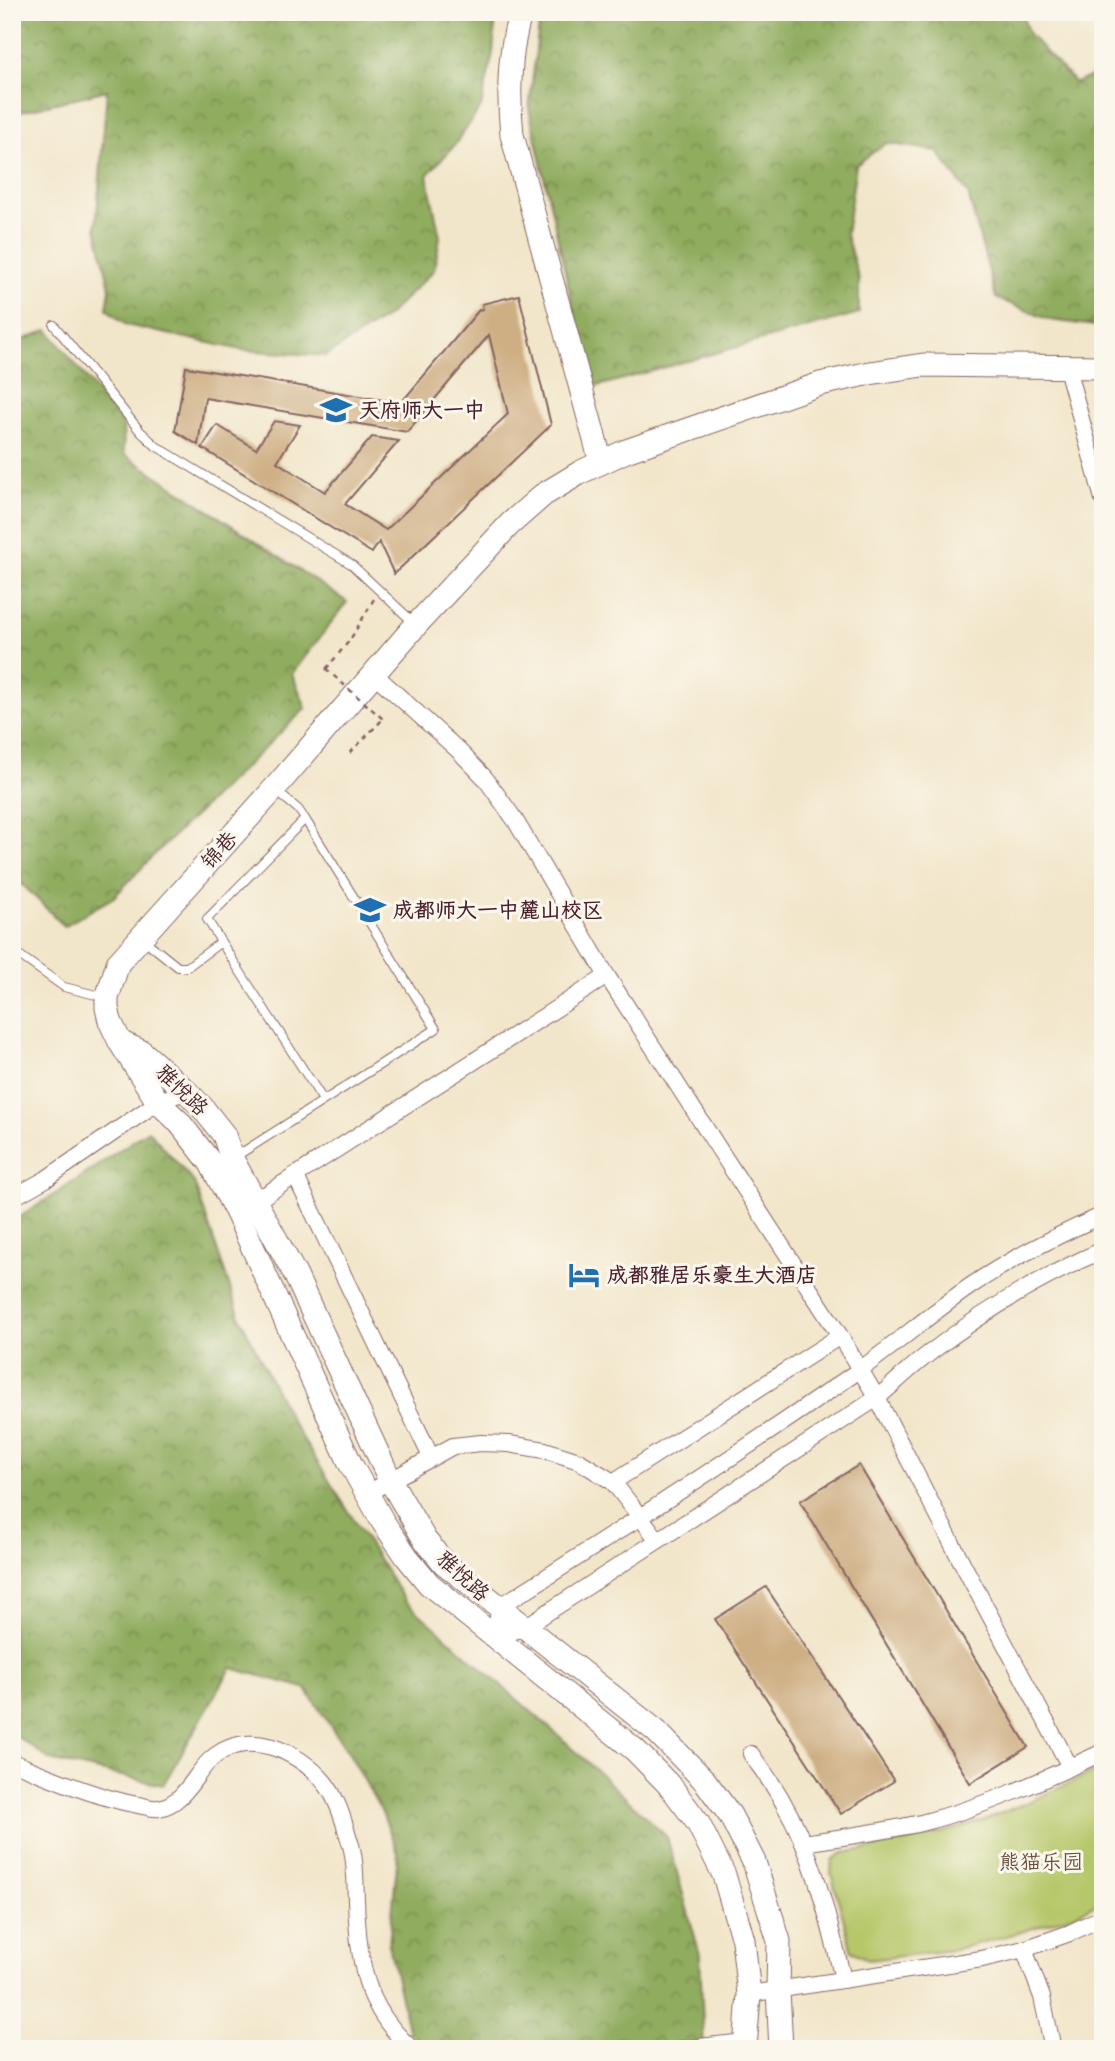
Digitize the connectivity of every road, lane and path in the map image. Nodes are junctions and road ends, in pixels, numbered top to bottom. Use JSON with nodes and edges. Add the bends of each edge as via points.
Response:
{"nodes":[{"id":1,"x":521,"y":12,"type":"edge"},
{"id":2,"x":54,"y":325,"type":"dead end"},
{"id":3,"x":1103,"y":367,"type":"edge"},
{"id":4,"x":1067,"y":368,"type":"junction"},
{"id":5,"x":601,"y":462,"type":"junction"},
{"id":6,"x":1103,"y":499,"type":"edge"},
{"id":7,"x":380,"y":590,"type":"junction"},
{"id":8,"x":416,"y":625,"type":"junction"},
{"id":9,"x":374,"y":674,"type":"junction"},
{"id":10,"x":350,"y":753,"type":"dead end"},
{"id":11,"x":274,"y":789,"type":"junction"},
{"id":12,"x":305,"y":819,"type":"junction"},
{"id":13,"x":141,"y":937,"type":"junction"},
{"id":14,"x":221,"y":942,"type":"junction"},
{"id":15,"x":12,"y":950,"type":"edge"},
{"id":16,"x":607,"y":976,"type":"junction"},
{"id":17,"x":107,"y":998,"type":"junction"},
{"id":18,"x":120,"y":1042,"type":"junction"},
{"id":19,"x":186,"y":1091,"type":"junction"},
{"id":20,"x":323,"y":1100,"type":"junction"},
{"id":21,"x":158,"y":1102,"type":"junction"},
{"id":22,"x":232,"y":1158,"type":"junction"},
{"id":23,"x":295,"y":1175,"type":"junction"},
{"id":24,"x":12,"y":1198,"type":"edge"},
{"id":25,"x":246,"y":1208,"type":"junction"},
{"id":26,"x":1103,"y":1215,"type":"edge"},
{"id":27,"x":1103,"y":1250,"type":"edge"},
{"id":28,"x":840,"y":1336,"type":"junction"},
{"id":29,"x":860,"y":1369,"type":"junction"},
{"id":30,"x":877,"y":1398,"type":"junction"},
{"id":31,"x":431,"y":1457,"type":"junction"},
{"id":32,"x":390,"y":1480,"type":"junction"},
{"id":33,"x":613,"y":1482,"type":"junction"},
{"id":34,"x":366,"y":1494,"type":"junction"},
{"id":35,"x":641,"y":1517,"type":"junction"},
{"id":36,"x":658,"y":1541,"type":"junction"},
{"id":37,"x":499,"y":1607,"type":"junction"},
{"id":38,"x":525,"y":1627,"type":"junction"},
{"id":39,"x":496,"y":1638,"type":"junction"},
{"id":40,"x":1103,"y":1752,"type":"edge"},
{"id":41,"x":751,"y":1754,"type":"dead end"},
{"id":42,"x":12,"y":1762,"type":"edge"},
{"id":43,"x":1070,"y":1767,"type":"junction"},
{"id":44,"x":803,"y":1843,"type":"junction"},
{"id":45,"x":1103,"y":1917,"type":"edge"},
{"id":46,"x":1024,"y":1949,"type":"junction"},
{"id":47,"x":842,"y":1979,"type":"junction"},
{"id":48,"x":778,"y":1990,"type":"junction"},
{"id":49,"x":749,"y":1994,"type":"junction"},
{"id":50,"x":745,"y":2045,"type":"edge"},
{"id":51,"x":412,"y":2049,"type":"edge"},
{"id":52,"x":681,"y":2049,"type":"edge"},
{"id":53,"x":781,"y":2049,"type":"edge"},
{"id":54,"x":1053,"y":2049,"type":"edge"}],
"edges":[{"from":1,"to":5,"type":"street","via":[[508,98],[512,135]]},
{"from":2,"to":7,"type":"lane","via":[[156,446],[351,564]]},
{"from":3,"to":4,"type":"street","name":"锦巷"},
{"from":4,"to":5,"type":"street","name":"锦巷","via":[[923,365],[870,373],[820,384]]},
{"from":4,"to":6,"type":"street"},
{"from":5,"to":8,"type":"street","name":"锦巷","via":[[543,495],[510,524]]},
{"from":7,"to":8,"type":"lane"},
{"from":7,"to":10,"type":"path","bridge":true,"via":[[350,640],[326,668],[383,719]]},
{"from":8,"to":9,"type":"street","name":"锦巷"},
{"from":9,"to":11,"type":"street","name":"锦巷"},
{"from":9,"to":16,"type":"street","via":[[485,778],[515,820]]},
{"from":11,"to":12,"type":"lane"},
{"from":11,"to":13,"type":"street","name":"锦巷"},
{"from":12,"to":14,"type":"lane","via":[[207,919]]},
{"from":12,"to":20,"type":"lane","via":[[436,1029]]},
{"from":13,"to":14,"type":"lane","via":[[178,967],[187,967]]},
{"from":13,"to":17,"type":"street","name":"锦巷","via":[[118,962]]},
{"from":14,"to":20,"type":"lane"},
{"from":15,"to":17,"type":"lane","via":[[64,987]]},
{"from":16,"to":23,"type":"street"},
{"from":16,"to":28,"type":"street"},
{"from":17,"to":18,"type":"street","via":[[110,1021]]},
{"from":18,"to":19,"type":"street","name":"雅悦路","via":[[142,1052]]},
{"from":18,"to":21,"type":"street"},
{"from":19,"to":21,"type":"street"},
{"from":19,"to":22,"type":"street","name":"雅悦路","via":[[224,1135]]},
{"from":20,"to":22,"type":"lane"},
{"from":21,"to":24,"type":"street"},
{"from":21,"to":25,"type":"street"},
{"from":22,"to":25,"type":"street","name":"雅悦路"},
{"from":23,"to":25,"type":"street"},
{"from":23,"to":31,"type":"street"},
{"from":25,"to":32,"type":"street","name":"雅悦路","via":[[295,1274]]},
{"from":25,"to":34,"type":"street"},
{"from":26,"to":29,"type":"street","via":[[973,1284]]},
{"from":27,"to":30,"type":"street","via":[[987,1311]]},
{"from":28,"to":29,"type":"street"},
{"from":28,"to":33,"type":"street"},
{"from":29,"to":30,"type":"street"},
{"from":29,"to":35,"type":"street"},
{"from":30,"to":36,"type":"street"},
{"from":30,"to":43,"type":"street"},
{"from":31,"to":32,"type":"street"},
{"from":31,"to":33,"type":"street","via":[[453,1446],[509,1444],[579,1461]]},
{"from":32,"to":34,"type":"street"},
{"from":32,"to":37,"type":"street","name":"雅悦路","via":[[444,1563]]},
{"from":33,"to":35,"type":"street"},
{"from":34,"to":39,"type":"street","via":[[429,1584]]},
{"from":35,"to":36,"type":"street"},
{"from":35,"to":37,"type":"street"},
{"from":36,"to":38,"type":"street"},
{"from":37,"to":38,"type":"street","name":"雅悦路"},
{"from":37,"to":39,"type":"street"},
{"from":38,"to":39,"type":"street"},
{"from":38,"to":48,"type":"street","name":"雅悦路","via":[[656,1731],[705,1781],[730,1815],[754,1862],[779,1941]]},
{"from":39,"to":49,"type":"street","via":[[635,1750],[698,1823],[724,1875],[736,1914]]},
{"from":40,"to":43,"type":"street"},
{"from":41,"to":44,"type":"street","via":[[784,1803]]},
{"from":42,"to":51,"type":"street","via":[[81,1789],[158,1808],[180,1796],[209,1761],[238,1745],[281,1749],[305,1763],[327,1785],[354,1852],[359,1952],[368,1989],[399,2038]]},
{"from":43,"to":44,"type":"street","via":[[1021,1790],[921,1823]]},
{"from":44,"to":47,"type":"street","via":[[825,1906]]},
{"from":45,"to":46,"type":"street"},
{"from":46,"to":47,"type":"street"},
{"from":46,"to":54,"type":"street","via":[[1042,1997]]},
{"from":47,"to":48,"type":"street"},
{"from":48,"to":49,"type":"street"},
{"from":48,"to":53,"type":"street","name":"雅悦路"},
{"from":49,"to":50,"type":"street"},
{"from":50,"to":52,"type":"street"}]}
